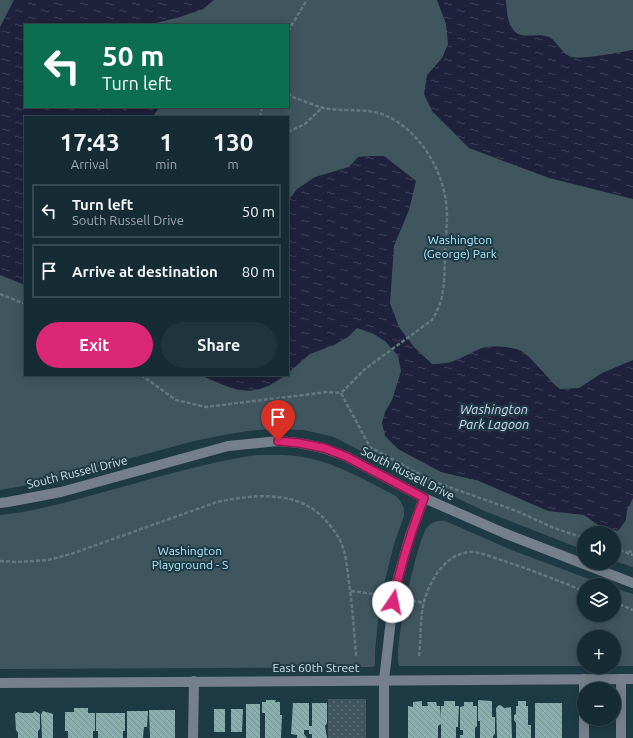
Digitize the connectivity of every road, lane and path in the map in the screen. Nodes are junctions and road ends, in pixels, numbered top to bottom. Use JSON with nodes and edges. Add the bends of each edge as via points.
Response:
{"nodes":[{"id":1,"x":307,"y":0,"type":"edge"},
{"id":2,"x":289,"y":29,"type":"edge"},
{"id":3,"x":289,"y":94,"type":"edge"},
{"id":4,"x":323,"y":108,"type":"junction"},
{"id":5,"x":289,"y":132,"type":"edge"},
{"id":6,"x":0,"y":294,"type":"edge"},
{"id":7,"x":24,"y":304,"type":"edge"},
{"id":8,"x":142,"y":376,"type":"edge"},
{"id":9,"x":341,"y":393,"type":"junction"},
{"id":10,"x":424,"y":498,"type":"junction"},
{"id":11,"x":0,"y":503,"type":"edge"},
{"id":12,"x":577,"y":536,"type":"edge"},
{"id":13,"x":621,"y":550,"type":"edge"},
{"id":14,"x":633,"y":551,"type":"edge"},
{"id":15,"x":627,"y":552,"type":"junction"},
{"id":16,"x":633,"y":555,"type":"edge"},
{"id":17,"x":0,"y":561,"type":"edge"},
{"id":18,"x":633,"y":583,"type":"edge"},
{"id":19,"x":577,"y":588,"type":"edge"},
{"id":20,"x":351,"y":591,"type":"junction"},
{"id":21,"x":381,"y":595,"type":"dead end"},
{"id":22,"x":406,"y":599,"type":"dead end"},
{"id":23,"x":424,"y":603,"type":"junction"},
{"id":24,"x":621,"y":605,"type":"edge"},
{"id":25,"x":633,"y":610,"type":"edge"},
{"id":26,"x":356,"y":656,"type":"dead end"},
{"id":27,"x":419,"y":656,"type":"dead end"},
{"id":28,"x":584,"y":678,"type":"junction"},
{"id":29,"x":621,"y":679,"type":"junction"},
{"id":30,"x":633,"y":679,"type":"edge"},
{"id":31,"x":384,"y":680,"type":"junction"},
{"id":32,"x":194,"y":681,"type":"junction"},
{"id":33,"x":0,"y":683,"type":"edge"},
{"id":34,"x":193,"y":738,"type":"edge"},
{"id":35,"x":384,"y":738,"type":"edge"},
{"id":36,"x":584,"y":738,"type":"edge"},
{"id":37,"x":621,"y":738,"type":"edge"}],
"edges":[{"from":1,"to":2,"type":"path"},
{"from":3,"to":4,"type":"path"},
{"from":4,"to":5,"type":"path","via":[[305,124]]},
{"from":4,"to":9,"type":"path","via":[[376,111],[396,121],[416,136],[432,160],[443,188],[447,213],[443,292],[439,309],[432,320],[365,369]]},
{"from":6,"to":7,"type":"path"},
{"from":8,"to":9,"type":"path","via":[[176,400],[206,406],[327,392]]},
{"from":9,"to":12,"type":"path","via":[[370,447],[432,481]]},
{"from":10,"to":11,"type":"street","name":"South Russell Drive","via":[[345,456],[324,448],[278,441],[228,446],[61,492]]},
{"from":10,"to":18,"type":"street","name":"South Russell Drive","via":[[504,533]]},
{"from":10,"to":31,"type":"street","via":[[398,578]]},
{"from":13,"to":15,"type":"path"},
{"from":14,"to":15,"type":"path"},
{"from":15,"to":16,"type":"path"},
{"from":17,"to":20,"type":"path","via":[[48,560],[217,502],[256,496],[280,497],[299,501],[314,509],[339,536]]},
{"from":19,"to":23,"type":"path","via":[[506,562],[468,552],[456,556],[442,566],[432,580]]},
{"from":20,"to":21,"type":"path"},
{"from":20,"to":26,"type":"path"},
{"from":22,"to":23,"type":"path"},
{"from":23,"to":27,"type":"path"},
{"from":24,"to":25,"type":"path"},
{"from":28,"to":29,"type":"street","name":"East 60th Street"},
{"from":28,"to":31,"type":"street","name":"East 60th Street"},
{"from":28,"to":36,"type":"street"},
{"from":29,"to":30,"type":"street","name":"East 60th Street"},
{"from":29,"to":37,"type":"street"},
{"from":31,"to":32,"type":"street","name":"East 60th Street"},
{"from":31,"to":35,"type":"street"},
{"from":32,"to":33,"type":"street","name":"East 60th Street"},
{"from":32,"to":34,"type":"street"}]}
